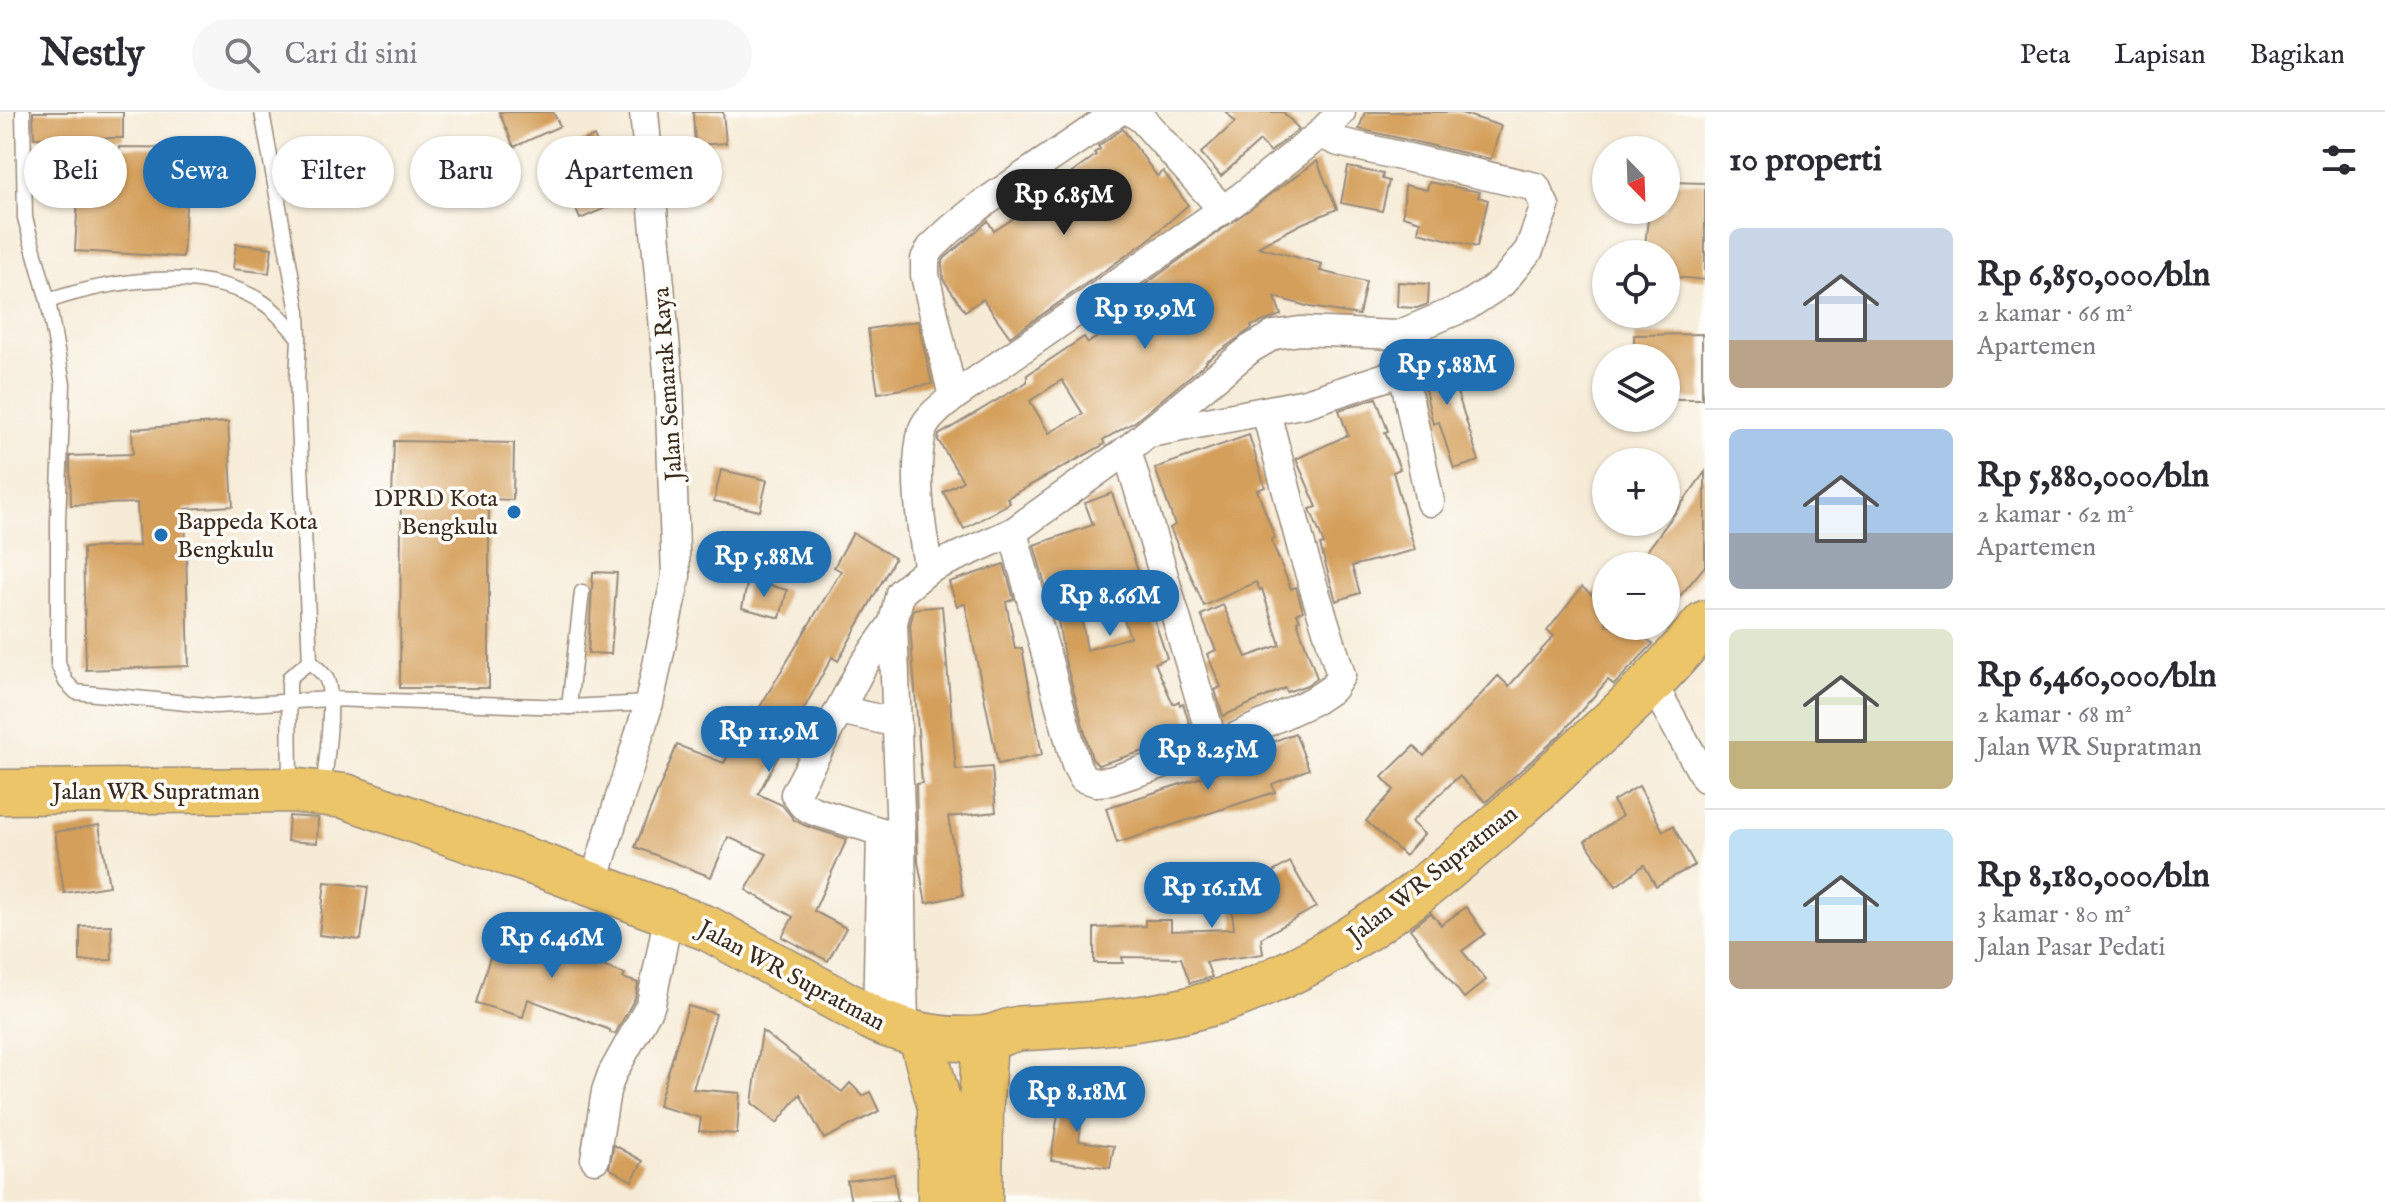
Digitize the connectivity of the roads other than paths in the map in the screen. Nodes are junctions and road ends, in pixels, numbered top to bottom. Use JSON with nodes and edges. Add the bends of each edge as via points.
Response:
{"nodes":[{"id":1,"x":23,"y":112,"type":"edge"},
{"id":2,"x":262,"y":112,"type":"edge"},
{"id":3,"x":644,"y":112,"type":"edge"},
{"id":4,"x":1118,"y":112,"type":"edge"},
{"id":5,"x":1132,"y":112,"type":"edge"},
{"id":6,"x":1326,"y":121,"type":"edge"},
{"id":7,"x":1223,"y":210,"type":"junction"},
{"id":8,"x":48,"y":301,"type":"junction"},
{"id":9,"x":1398,"y":335,"type":"junction"},
{"id":10,"x":299,"y":338,"type":"junction"},
{"id":11,"x":1401,"y":372,"type":"junction"},
{"id":12,"x":953,"y":397,"type":"junction"},
{"id":13,"x":1266,"y":412,"type":"junction"},
{"id":14,"x":1137,"y":442,"type":"junction"},
{"id":15,"x":1430,"y":502,"type":"dead end"},
{"id":16,"x":1013,"y":532,"type":"junction"},
{"id":17,"x":929,"y":569,"type":"junction"},
{"id":18,"x":582,"y":592,"type":"dead end"},
{"id":19,"x":893,"y":623,"type":"junction"},
{"id":20,"x":1705,"y":623,"type":"edge"},
{"id":21,"x":310,"y":661,"type":"junction"},
{"id":22,"x":1652,"y":683,"type":"junction"},
{"id":23,"x":329,"y":699,"type":"junction"},
{"id":24,"x":288,"y":701,"type":"junction"},
{"id":25,"x":649,"y":703,"type":"junction"},
{"id":26,"x":569,"y":707,"type":"junction"},
{"id":27,"x":840,"y":710,"type":"junction"},
{"id":28,"x":897,"y":723,"type":"junction"},
{"id":29,"x":1214,"y":747,"type":"junction"},
{"id":30,"x":1705,"y":778,"type":"edge"},
{"id":31,"x":307,"y":791,"type":"junction"},
{"id":32,"x":0,"y":792,"type":"edge"},
{"id":33,"x":891,"y":835,"type":"junction"},
{"id":34,"x":593,"y":885,"type":"junction"},
{"id":35,"x":669,"y":913,"type":"junction"},
{"id":36,"x":901,"y":1030,"type":"junction"},
{"id":37,"x":985,"y":1038,"type":"junction"},
{"id":38,"x":595,"y":1159,"type":"dead end"},
{"id":39,"x":940,"y":1202,"type":"edge"},
{"id":40,"x":980,"y":1202,"type":"edge"}],
"edges":[{"from":1,"to":8,"type":"lane","via":[[25,218]]},
{"from":2,"to":10,"type":"lane"},
{"from":3,"to":25,"type":"street","name":"Jalan Semarak Raya","via":[[669,383],[676,576]]},
{"from":4,"to":12,"type":"street","via":[[981,205],[931,248],[925,275]]},
{"from":5,"to":7,"type":"street"},
{"from":6,"to":7,"type":"street"},
{"from":6,"to":9,"type":"street","via":[[1339,142],[1528,183],[1541,194],[1545,206],[1529,250],[1502,283],[1467,306]]},
{"from":7,"to":12,"type":"street"},
{"from":8,"to":10,"type":"lane","via":[[107,285],[217,282],[258,299]]},
{"from":8,"to":24,"type":"lane","via":[[63,384],[57,636],[58,664],[66,682],[76,692],[216,706]]},
{"from":9,"to":11,"type":"street"},
{"from":9,"to":14,"type":"street","via":[[1274,335]]},
{"from":10,"to":21,"type":"lane"},
{"from":11,"to":13,"type":"street"},
{"from":11,"to":15,"type":"street"},
{"from":12,"to":17,"type":"street","via":[[923,429],[920,525]]},
{"from":13,"to":14,"type":"street"},
{"from":13,"to":29,"type":"street","via":[[1341,675],[1315,700]]},
{"from":14,"to":16,"type":"street"},
{"from":14,"to":29,"type":"street"},
{"from":16,"to":17,"type":"street"},
{"from":16,"to":29,"type":"street","via":[[1083,778],[1110,781]]},
{"from":17,"to":19,"type":"street","via":[[900,593]]},
{"from":18,"to":26,"type":"lane"},
{"from":19,"to":27,"type":"street"},
{"from":19,"to":28,"type":"street"},
{"from":20,"to":22,"type":"highway","name":"Jalan WR Supratman"},
{"from":21,"to":23,"type":"lane","via":[[326,677]]},
{"from":21,"to":24,"type":"lane","via":[[290,677]]},
{"from":22,"to":30,"type":"street"},
{"from":22,"to":37,"type":"highway","name":"Jalan WR Supratman","via":[[1486,838],[1404,902],[1292,974],[1197,1006],[1085,1025],[1016,1028]]},
{"from":23,"to":24,"type":"lane"},
{"from":23,"to":26,"type":"lane"},
{"from":23,"to":31,"type":"lane"},
{"from":24,"to":31,"type":"lane"},
{"from":25,"to":26,"type":"lane"},
{"from":25,"to":34,"type":"street","name":"Jalan Semarak Raya"},
{"from":27,"to":28,"type":"street"},
{"from":27,"to":33,"type":"street","via":[[795,794],[814,811]]},
{"from":28,"to":33,"type":"street"},
{"from":31,"to":32,"type":"highway","name":"Jalan WR Supratman"},
{"from":31,"to":34,"type":"highway","name":"Jalan WR Supratman","via":[[345,796]]},
{"from":33,"to":36,"type":"street"},
{"from":34,"to":35,"type":"highway","name":"Jalan WR Supratman"},
{"from":35,"to":36,"type":"highway","name":"Jalan WR Supratman"},
{"from":35,"to":38,"type":"street","via":[[651,1004],[606,1091]]},
{"from":36,"to":37,"type":"highway","name":"Jalan WR Supratman"},
{"from":36,"to":39,"type":"highway","via":[[940,1107]]},
{"from":37,"to":40,"type":"highway"}]}
